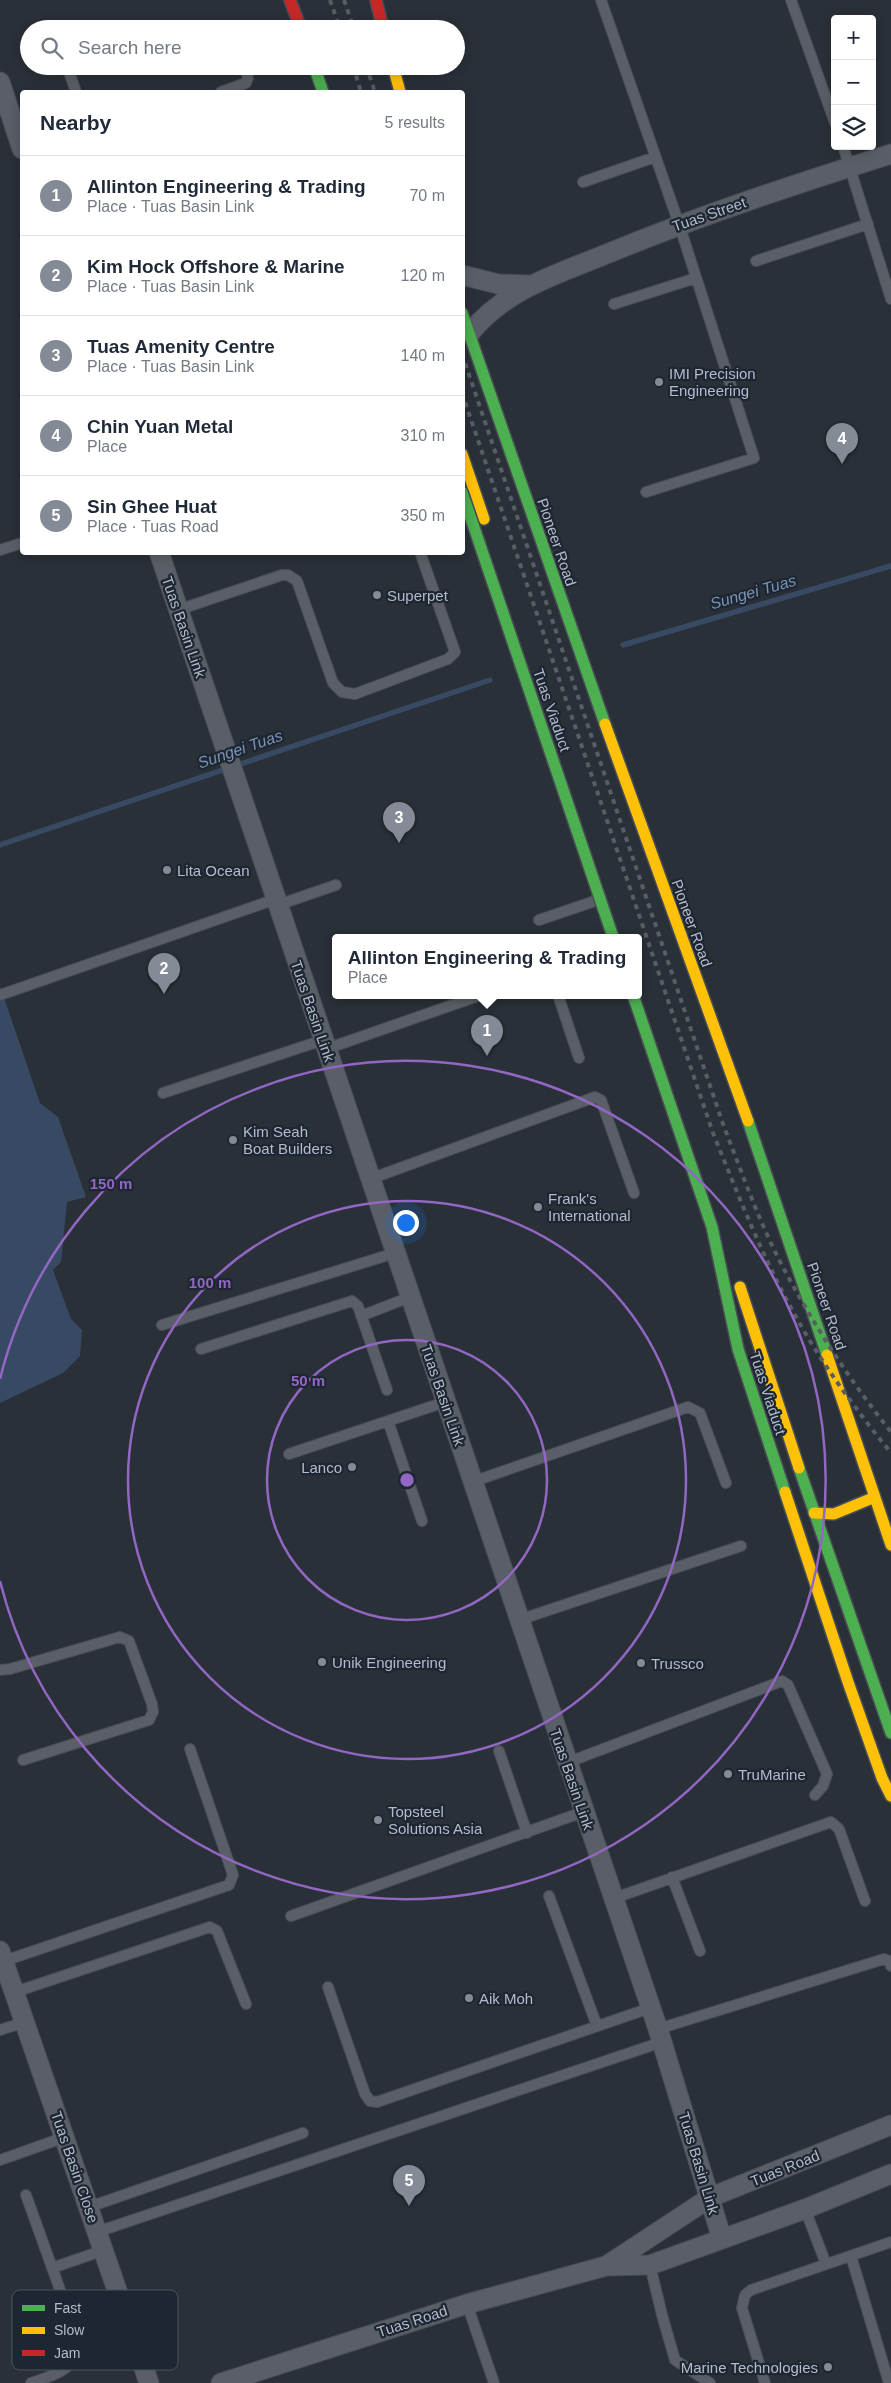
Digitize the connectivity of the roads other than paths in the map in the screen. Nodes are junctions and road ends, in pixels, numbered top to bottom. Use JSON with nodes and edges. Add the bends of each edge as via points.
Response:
{"nodes":[{"id":1,"x":290,"y":0,"type":"edge"},
{"id":2,"x":376,"y":0,"type":"edge"},
{"id":3,"x":601,"y":0,"type":"edge"},
{"id":4,"x":790,"y":0,"type":"edge"},
{"id":5,"x":297,"y":20,"type":"edge"},
{"id":6,"x":381,"y":20,"type":"edge"},
{"id":7,"x":70,"y":75,"type":"edge"},
{"id":8,"x":247,"y":75,"type":"edge"},
{"id":9,"x":317,"y":75,"type":"edge"},
{"id":10,"x":395,"y":75,"type":"edge"},
{"id":11,"x":0,"y":82,"type":"edge"},
{"id":12,"x":75,"y":90,"type":"edge"},
{"id":13,"x":227,"y":90,"type":"edge"},
{"id":14,"x":322,"y":90,"type":"edge"},
{"id":15,"x":399,"y":90,"type":"edge"},
{"id":16,"x":831,"y":112,"type":"edge"},
{"id":17,"x":20,"y":143,"type":"edge"},
{"id":18,"x":844,"y":150,"type":"edge"},
{"id":19,"x":891,"y":154,"type":"edge"},
{"id":20,"x":655,"y":157,"type":"junction"},
{"id":21,"x":850,"y":167,"type":"junction"},
{"id":22,"x":583,"y":182,"type":"dead end"},
{"id":23,"x":678,"y":224,"type":"junction"},
{"id":24,"x":868,"y":224,"type":"junction"},
{"id":25,"x":756,"y":262,"type":"dead end"},
{"id":26,"x":465,"y":276,"type":"edge"},
{"id":27,"x":696,"y":278,"type":"junction"},
{"id":28,"x":531,"y":285,"type":"junction"},
{"id":29,"x":891,"y":299,"type":"edge"},
{"id":30,"x":614,"y":304,"type":"dead end"},
{"id":31,"x":465,"y":320,"type":"edge"},
{"id":32,"x":470,"y":333,"type":"junction"},
{"id":33,"x":465,"y":463,"type":"edge"},
{"id":34,"x":646,"y":492,"type":"dead end"},
{"id":35,"x":465,"y":501,"type":"edge"},
{"id":36,"x":488,"y":529,"type":"dead end"},
{"id":37,"x":20,"y":544,"type":"edge"},
{"id":38,"x":0,"y":550,"type":"edge"},
{"id":39,"x":160,"y":555,"type":"edge"},
{"id":40,"x":421,"y":555,"type":"edge"},
{"id":41,"x":178,"y":610,"type":"junction"},
{"id":42,"x":516,"y":613,"type":"dead end"},
{"id":43,"x":336,"y":885,"type":"dead end"},
{"id":44,"x":611,"y":896,"type":"junction"},
{"id":45,"x":277,"y":902,"type":"junction"},
{"id":46,"x":539,"y":920,"type":"dead end"},
{"id":47,"x":623,"y":929,"type":"dead end"},
{"id":48,"x":613,"y":934,"type":"edge"},
{"id":49,"x":0,"y":995,"type":"edge"},
{"id":50,"x":468,"y":999,"type":"edge"},
{"id":51,"x":559,"y":999,"type":"edge"},
{"id":52,"x":640,"y":999,"type":"edge"},
{"id":53,"x":640,"y":999,"type":"edge"},
{"id":54,"x":325,"y":1044,"type":"junction"},
{"id":55,"x":579,"y":1058,"type":"dead end"},
{"id":56,"x":163,"y":1093,"type":"dead end"},
{"id":57,"x":370,"y":1179,"type":"junction"},
{"id":58,"x":634,"y":1193,"type":"dead end"},
{"id":59,"x":395,"y":1253,"type":"junction"},
{"id":60,"x":730,"y":1256,"type":"dead end"},
{"id":61,"x":736,"y":1275,"type":"dead end"},
{"id":62,"x":410,"y":1297,"type":"junction"},
{"id":63,"x":361,"y":1316,"type":"junction"},
{"id":64,"x":162,"y":1325,"type":"dead end"},
{"id":65,"x":201,"y":1349,"type":"dead end"},
{"id":66,"x":387,"y":1390,"type":"dead end"},
{"id":67,"x":445,"y":1402,"type":"junction"},
{"id":68,"x":388,"y":1421,"type":"junction"},
{"id":69,"x":289,"y":1454,"type":"dead end"},
{"id":70,"x":472,"y":1482,"type":"junction"},
{"id":71,"x":726,"y":1483,"type":"dead end"},
{"id":72,"x":875,"y":1497,"type":"junction"},
{"id":73,"x":814,"y":1513,"type":"junction"},
{"id":74,"x":422,"y":1521,"type":"dead end"},
{"id":75,"x":891,"y":1545,"type":"edge"},
{"id":76,"x":741,"y":1546,"type":"dead end"},
{"id":77,"x":519,"y":1620,"type":"junction"},
{"id":78,"x":0,"y":1670,"type":"edge"},
{"id":79,"x":891,"y":1733,"type":"edge"},
{"id":80,"x":190,"y":1749,"type":"dead end"},
{"id":81,"x":499,"y":1751,"type":"dead end"},
{"id":82,"x":22,"y":1760,"type":"dead end"},
{"id":83,"x":566,"y":1762,"type":"junction"},
{"id":84,"x":815,"y":1795,"type":"dead end"},
{"id":85,"x":891,"y":1796,"type":"edge"},
{"id":86,"x":583,"y":1812,"type":"junction"},
{"id":87,"x":527,"y":1832,"type":"junction"},
{"id":88,"x":672,"y":1878,"type":"junction"},
{"id":89,"x":549,"y":1896,"type":"dead end"},
{"id":90,"x":612,"y":1899,"type":"junction"},
{"id":91,"x":866,"y":1901,"type":"dead end"},
{"id":92,"x":290,"y":1916,"type":"dead end"},
{"id":93,"x":700,"y":1951,"type":"dead end"},
{"id":94,"x":2,"y":1956,"type":"edge"},
{"id":95,"x":891,"y":1966,"type":"edge"},
{"id":96,"x":328,"y":1987,"type":"dead end"},
{"id":97,"x":14,"y":1992,"type":"junction"},
{"id":98,"x":246,"y":2004,"type":"dead end"},
{"id":99,"x":650,"y":2008,"type":"junction"},
{"id":100,"x":25,"y":2022,"type":"junction"},
{"id":101,"x":597,"y":2026,"type":"junction"},
{"id":102,"x":0,"y":2030,"type":"edge"},
{"id":103,"x":660,"y":2036,"type":"junction"},
{"id":104,"x":891,"y":2125,"type":"edge"},
{"id":105,"x":303,"y":2133,"type":"dead end"},
{"id":106,"x":65,"y":2137,"type":"junction"},
{"id":107,"x":0,"y":2160,"type":"edge"},
{"id":108,"x":891,"y":2174,"type":"edge"},
{"id":109,"x":26,"y":2195,"type":"dead end"},
{"id":110,"x":710,"y":2197,"type":"junction"},
{"id":111,"x":88,"y":2206,"type":"junction"},
{"id":112,"x":805,"y":2209,"type":"junction"},
{"id":113,"x":97,"y":2232,"type":"junction"},
{"id":114,"x":722,"y":2239,"type":"junction"},
{"id":115,"x":891,"y":2242,"type":"edge"},
{"id":116,"x":104,"y":2250,"type":"junction"},
{"id":117,"x":851,"y":2256,"type":"junction"},
{"id":118,"x":826,"y":2264,"type":"junction"},
{"id":119,"x":650,"y":2265,"type":"junction"},
{"id":120,"x":606,"y":2266,"type":"junction"},
{"id":121,"x":52,"y":2268,"type":"junction"},
{"id":122,"x":60,"y":2290,"type":"edge"},
{"id":123,"x":118,"y":2290,"type":"edge"},
{"id":124,"x":467,"y":2304,"type":"junction"},
{"id":125,"x":64,"y":2370,"type":"edge"},
{"id":126,"x":145,"y":2370,"type":"edge"},
{"id":127,"x":31,"y":2383,"type":"edge"},
{"id":128,"x":149,"y":2383,"type":"edge"},
{"id":129,"x":221,"y":2383,"type":"edge"},
{"id":130,"x":494,"y":2383,"type":"edge"},
{"id":131,"x":710,"y":2383,"type":"edge"},
{"id":132,"x":765,"y":2383,"type":"edge"},
{"id":133,"x":889,"y":2383,"type":"edge"}],
"edges":[{"from":1,"to":5,"type":"main road"},
{"from":2,"to":6,"type":"main road"},
{"from":3,"to":20,"type":"lane"},
{"from":4,"to":16,"type":"lane"},
{"from":7,"to":12,"type":"lane"},
{"from":8,"to":13,"type":"lane","via":[[246,83]]},
{"from":9,"to":14,"type":"main road"},
{"from":10,"to":15,"type":"main road"},
{"from":11,"to":17,"type":"street"},
{"from":18,"to":21,"type":"lane"},
{"from":19,"to":21,"type":"street","name":"Tuas Street"},
{"from":20,"to":22,"type":"lane"},
{"from":20,"to":23,"type":"lane"},
{"from":21,"to":23,"type":"street","name":"Tuas Street"},
{"from":21,"to":24,"type":"lane"},
{"from":23,"to":27,"type":"lane"},
{"from":23,"to":28,"type":"street","name":"Tuas Street"},
{"from":24,"to":25,"type":"lane"},
{"from":24,"to":29,"type":"lane"},
{"from":26,"to":28,"type":"street","name":"Tuas Street","via":[[498,284]]},
{"from":27,"to":30,"type":"lane"},
{"from":27,"to":34,"type":"lane","via":[[754,458]]},
{"from":28,"to":32,"type":"street","name":"Tuas Street","via":[[484,315]]},
{"from":31,"to":32,"type":"main road","name":"Pioneer Road"},
{"from":32,"to":72,"type":"main road","name":"Pioneer Road","via":[[558,591],[770,1183]]},
{"from":33,"to":36,"type":"main road"},
{"from":35,"to":48,"type":"main road","name":"Tuas Viaduct","bridge":true},
{"from":37,"to":38,"type":"lane"},
{"from":39,"to":41,"type":"street","name":"Tuas Basin Link"},
{"from":40,"to":41,"type":"lane","via":[[455,652],[448,659],[355,694],[342,692],[333,683],[298,581],[292,577],[282,575]]},
{"from":41,"to":45,"type":"street","name":"Tuas Basin Link"},
{"from":42,"to":44,"type":"main road"},
{"from":43,"to":45,"type":"lane"},
{"from":44,"to":46,"type":"lane"},
{"from":44,"to":47,"type":"main road"},
{"from":45,"to":49,"type":"lane"},
{"from":45,"to":54,"type":"street","name":"Tuas Basin Link"},
{"from":50,"to":54,"type":"lane"},
{"from":51,"to":55,"type":"lane"},
{"from":52,"to":60,"type":"main road"},
{"from":53,"to":85,"type":"main road","name":"Tuas Viaduct","via":[[712,1227],[738,1349],[848,1682]]},
{"from":54,"to":56,"type":"lane"},
{"from":54,"to":57,"type":"street","name":"Tuas Basin Link"},
{"from":57,"to":58,"type":"lane","via":[[595,1097],[602,1100]]},
{"from":57,"to":59,"type":"street","name":"Tuas Basin Link"},
{"from":59,"to":62,"type":"street","name":"Tuas Basin Link"},
{"from":59,"to":64,"type":"lane"},
{"from":61,"to":73,"type":"main road"},
{"from":62,"to":63,"type":"lane"},
{"from":62,"to":67,"type":"street","name":"Tuas Basin Link"},
{"from":63,"to":65,"type":"lane","via":[[355,1303],[348,1301]]},
{"from":63,"to":66,"type":"lane"},
{"from":67,"to":68,"type":"lane"},
{"from":67,"to":70,"type":"street","name":"Tuas Basin Link"},
{"from":68,"to":69,"type":"lane"},
{"from":68,"to":74,"type":"lane"},
{"from":70,"to":71,"type":"lane","via":[[688,1407],[700,1413]]},
{"from":70,"to":77,"type":"street","name":"Tuas Basin Link"},
{"from":72,"to":73,"type":"main road","via":[[834,1514]]},
{"from":72,"to":75,"type":"main road","name":"Pioneer Road"},
{"from":73,"to":79,"type":"main road"},
{"from":76,"to":77,"type":"lane"},
{"from":77,"to":83,"type":"street","name":"Tuas Basin Link"},
{"from":78,"to":82,"type":"lane","via":[[120,1637],[129,1641],[152,1704],[149,1720]]},
{"from":80,"to":94,"type":"lane","via":[[233,1875],[229,1885]]},
{"from":81,"to":87,"type":"lane"},
{"from":83,"to":84,"type":"lane","via":[[782,1680],[788,1684],[826,1774],[823,1786]]},
{"from":83,"to":86,"type":"street","name":"Tuas Basin Link"},
{"from":86,"to":87,"type":"lane"},
{"from":86,"to":90,"type":"street","name":"Tuas Basin Link"},
{"from":87,"to":92,"type":"lane"},
{"from":88,"to":90,"type":"lane"},
{"from":88,"to":91,"type":"lane","via":[[831,1822],[839,1829]]},
{"from":88,"to":93,"type":"lane"},
{"from":89,"to":101,"type":"lane"},
{"from":90,"to":99,"type":"street","name":"Tuas Basin Link"},
{"from":94,"to":97,"type":"street","name":"Tuas Basin Close"},
{"from":95,"to":103,"type":"lane","via":[[884,1959]]},
{"from":96,"to":101,"type":"lane","via":[[364,2094],[370,2101],[377,2102]]},
{"from":97,"to":98,"type":"lane","via":[[210,1927],[217,1931]]},
{"from":97,"to":100,"type":"street","name":"Tuas Basin Close"},
{"from":99,"to":101,"type":"lane"},
{"from":99,"to":103,"type":"street","name":"Tuas Basin Link"},
{"from":100,"to":102,"type":"lane"},
{"from":100,"to":106,"type":"street","name":"Tuas Basin Close"},
{"from":103,"to":110,"type":"street","name":"Tuas Basin Link"},
{"from":103,"to":113,"type":"lane"},
{"from":104,"to":110,"type":"street","name":"Tuas Road"},
{"from":105,"to":111,"type":"lane"},
{"from":106,"to":107,"type":"lane"},
{"from":106,"to":111,"type":"street","name":"Tuas Basin Close"},
{"from":108,"to":112,"type":"street","name":"Tuas Road"},
{"from":109,"to":121,"type":"lane"},
{"from":110,"to":114,"type":"street","name":"Tuas Basin Link"},
{"from":110,"to":120,"type":"street","name":"Tuas Road"},
{"from":111,"to":113,"type":"street","name":"Tuas Basin Close"},
{"from":112,"to":114,"type":"street","name":"Tuas Road"},
{"from":112,"to":118,"type":"lane"},
{"from":113,"to":116,"type":"street","name":"Tuas Basin Close"},
{"from":114,"to":119,"type":"street","name":"Tuas Road"},
{"from":115,"to":117,"type":"lane"},
{"from":116,"to":121,"type":"lane"},
{"from":116,"to":123,"type":"street","name":"Tuas Basin Close"},
{"from":117,"to":118,"type":"lane"},
{"from":117,"to":133,"type":"lane"},
{"from":118,"to":132,"type":"lane","via":[[751,2290],[745,2295],[742,2308]]},
{"from":119,"to":120,"type":"street","name":"Tuas Road"},
{"from":119,"to":131,"type":"lane","via":[[675,2360]]},
{"from":120,"to":124,"type":"street","name":"Tuas Road"},
{"from":121,"to":122,"type":"lane"},
{"from":124,"to":129,"type":"street","name":"Tuas Road"},
{"from":124,"to":130,"type":"lane"},
{"from":125,"to":127,"type":"lane"},
{"from":126,"to":128,"type":"street","name":"Tuas Basin Close"}]}
